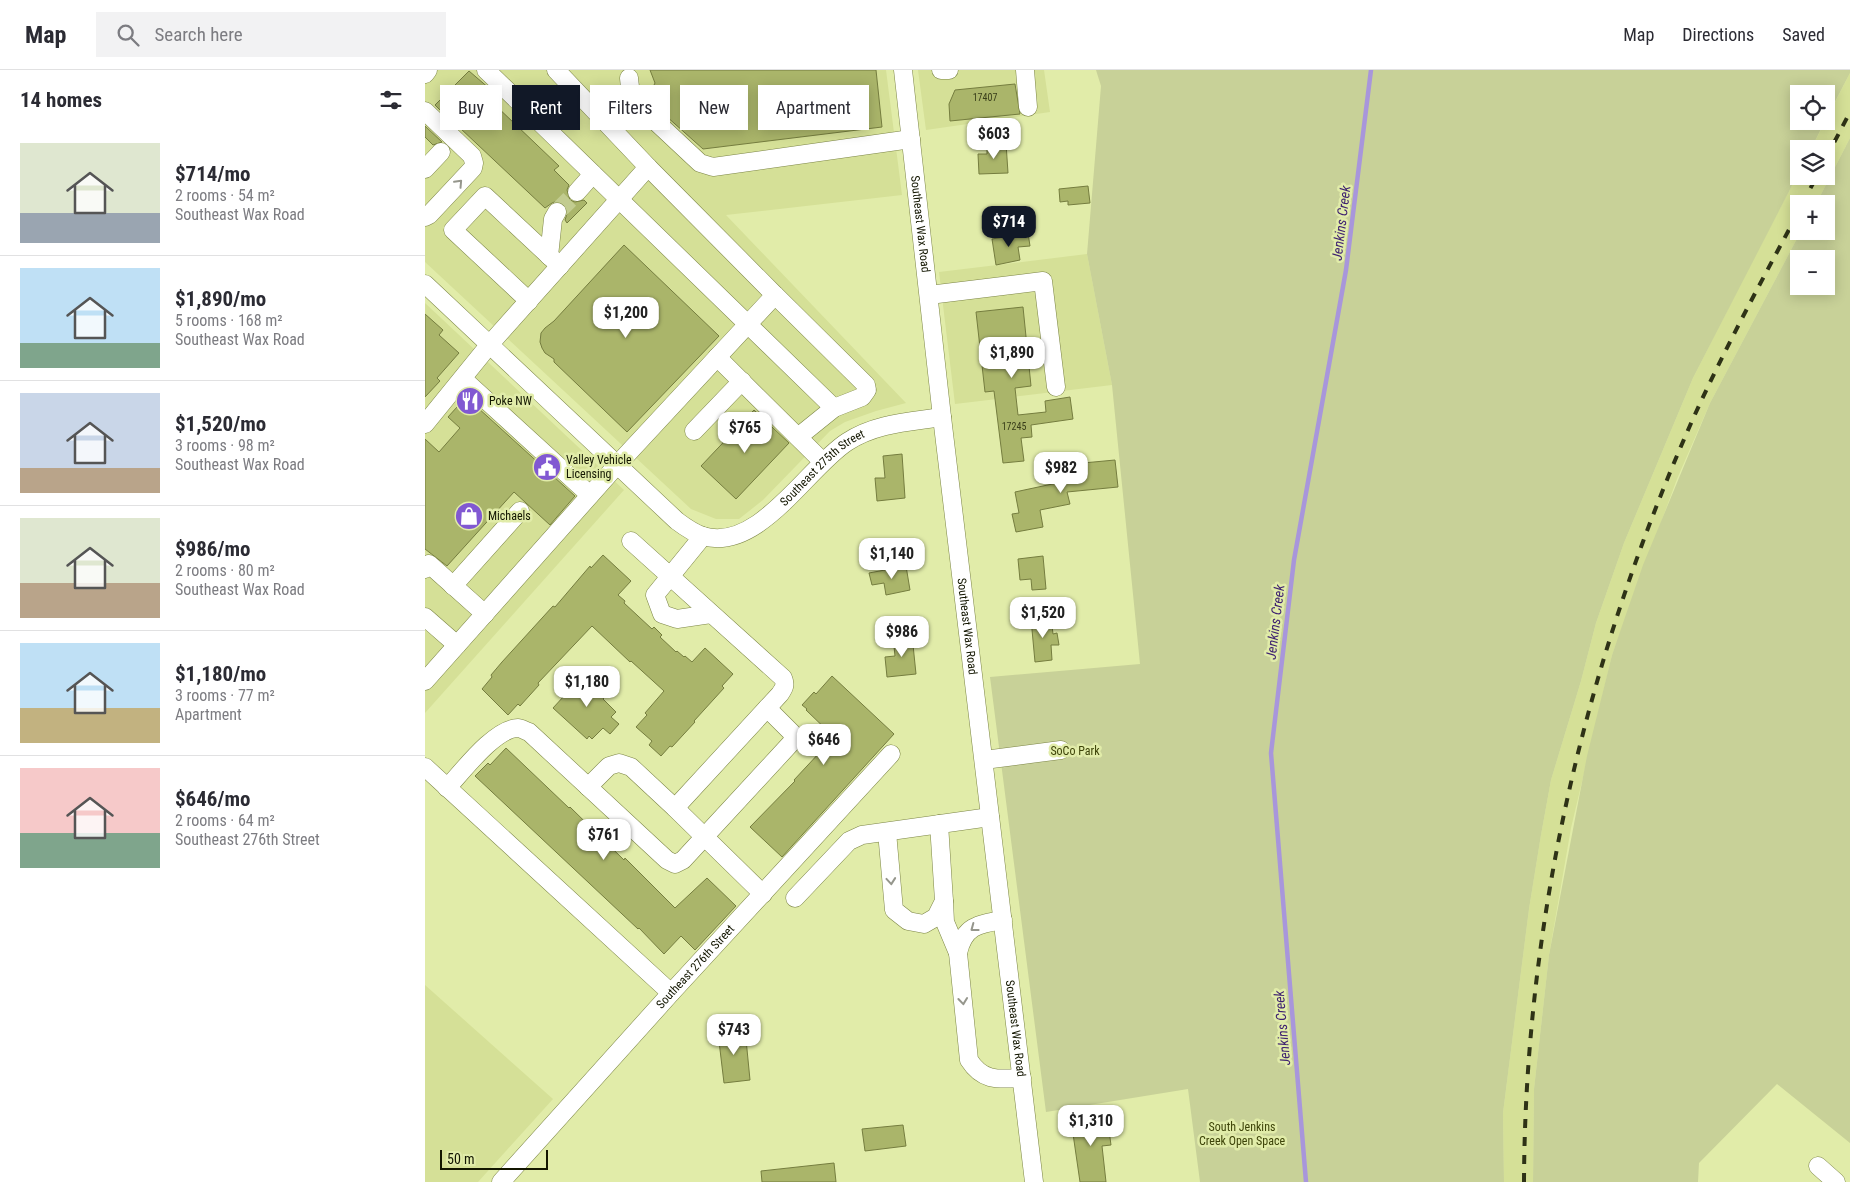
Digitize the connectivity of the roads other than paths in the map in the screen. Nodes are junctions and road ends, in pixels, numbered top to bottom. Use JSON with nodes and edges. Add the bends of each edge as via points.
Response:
{"nodes":[{"id":1,"x":428,"y":70,"type":"edge"},
{"id":2,"x":486,"y":70,"type":"edge"},
{"id":3,"x":556,"y":70,"type":"edge"},
{"id":4,"x":903,"y":70,"type":"edge"},
{"id":5,"x":941,"y":70,"type":"edge"},
{"id":6,"x":949,"y":70,"type":"edge"},
{"id":7,"x":1025,"y":70,"type":"edge"},
{"id":8,"x":425,"y":74,"type":"edge"},
{"id":9,"x":629,"y":78,"type":"dead end"},
{"id":10,"x":1028,"y":107,"type":"dead end"},
{"id":11,"x":425,"y":111,"type":"edge"},
{"id":12,"x":911,"y":139,"type":"junction"},
{"id":13,"x":441,"y":152,"type":"dead end"},
{"id":14,"x":648,"y":167,"type":"junction"},
{"id":15,"x":425,"y":169,"type":"edge"},
{"id":16,"x":593,"y":174,"type":"junction"},
{"id":17,"x":577,"y":192,"type":"tunnel mouth"},
{"id":18,"x":621,"y":200,"type":"junction"},
{"id":19,"x":557,"y":212,"type":"tunnel mouth"},
{"id":20,"x":425,"y":217,"type":"edge"},
{"id":21,"x":554,"y":261,"type":"junction"},
{"id":22,"x":425,"y":284,"type":"edge"},
{"id":23,"x":775,"y":295,"type":"junction"},
{"id":24,"x":929,"y":295,"type":"junction"},
{"id":25,"x":529,"y":301,"type":"junction"},
{"id":26,"x":748,"y":324,"type":"junction"},
{"id":27,"x":490,"y":344,"type":"junction"},
{"id":28,"x":717,"y":357,"type":"junction"},
{"id":29,"x":463,"y":379,"type":"junction"},
{"id":30,"x":742,"y":382,"type":"junction"},
{"id":31,"x":1056,"y":387,"type":"dead end"},
{"id":32,"x":834,"y":408,"type":"junction"},
{"id":33,"x":943,"y":417,"type":"junction"},
{"id":34,"x":425,"y":423,"type":"edge"},
{"id":35,"x":694,"y":431,"type":"dead end"},
{"id":36,"x":798,"y":437,"type":"junction"},
{"id":37,"x":822,"y":461,"type":"junction"},
{"id":38,"x":617,"y":465,"type":"junction"},
{"id":39,"x":590,"y":495,"type":"junction"},
{"id":40,"x":520,"y":511,"type":"dead end"},
{"id":41,"x":708,"y":537,"type":"junction"},
{"id":42,"x":631,"y":541,"type":"dead end"},
{"id":43,"x":425,"y":569,"type":"edge"},
{"id":44,"x":669,"y":576,"type":"junction"},
{"id":45,"x":453,"y":586,"type":"junction"},
{"id":46,"x":485,"y":614,"type":"junction"},
{"id":47,"x":711,"y":614,"type":"junction"},
{"id":48,"x":425,"y":617,"type":"edge"},
{"id":49,"x":457,"y":646,"type":"junction"},
{"id":50,"x":427,"y":676,"type":"edge"},
{"id":51,"x":767,"y":708,"type":"junction"},
{"id":52,"x":1061,"y":750,"type":"dead end"},
{"id":53,"x":891,"y":754,"type":"dead end"},
{"id":54,"x":984,"y":760,"type":"junction"},
{"id":55,"x":425,"y":767,"type":"edge"},
{"id":56,"x":589,"y":787,"type":"junction"},
{"id":57,"x":447,"y":788,"type":"junction"},
{"id":58,"x":675,"y":808,"type":"junction"},
{"id":59,"x":990,"y":817,"type":"junction"},
{"id":60,"x":939,"y":824,"type":"junction"},
{"id":61,"x":887,"y":832,"type":"junction"},
{"id":62,"x":705,"y":838,"type":"junction"},
{"id":63,"x":763,"y":894,"type":"junction"},
{"id":64,"x":795,"y":898,"type":"dead end"},
{"id":65,"x":944,"y":900,"type":"junction"},
{"id":66,"x":1003,"y":920,"type":"junction"},
{"id":67,"x":958,"y":953,"type":"junction"},
{"id":68,"x":671,"y":993,"type":"junction"},
{"id":69,"x":1021,"y":1078,"type":"junction"},
{"id":70,"x":1818,"y":1166,"type":"dead end"},
{"id":71,"x":501,"y":1182,"type":"edge"},
{"id":72,"x":1034,"y":1182,"type":"edge"},
{"id":73,"x":1836,"y":1182,"type":"edge"}],
"edges":[{"from":1,"to":8,"type":"street"},
{"from":2,"to":16,"type":"street"},
{"from":3,"to":14,"type":"street"},
{"from":4,"to":12,"type":"street","name":"Southeast Wax Road"},
{"from":5,"to":6,"type":"street"},
{"from":7,"to":10,"type":"street"},
{"from":9,"to":12,"type":"street","via":[[633,100],[707,166]]},
{"from":20,"to":11,"type":"street","one_way":true,"via":[[473,168],[474,163],[472,156]]},
{"from":12,"to":24,"type":"street","name":"Southeast Wax Road"},
{"from":13,"to":15,"type":"street"},
{"from":14,"to":18,"type":"street"},
{"from":14,"to":23,"type":"street"},
{"from":16,"to":17,"type":"street"},
{"from":16,"to":18,"type":"street"},
{"from":18,"to":21,"type":"street"},
{"from":18,"to":26,"type":"street"},
{"from":19,"to":21,"type":"street","via":[[553,219]]},
{"from":21,"to":25,"type":"street"},
{"from":21,"to":25,"type":"street","via":[[485,196],[453,230]]},
{"from":22,"to":27,"type":"street"},
{"from":23,"to":26,"type":"street"},
{"from":23,"to":32,"type":"street","via":[[866,385],[867,390],[862,397]]},
{"from":24,"to":31,"type":"street","via":[[1043,282]]},
{"from":24,"to":33,"type":"street","name":"Southeast Wax Road"},
{"from":25,"to":27,"type":"street"},
{"from":26,"to":28,"type":"street"},
{"from":26,"to":32,"type":"street"},
{"from":27,"to":29,"type":"street"},
{"from":27,"to":38,"type":"street"},
{"from":28,"to":30,"type":"street"},
{"from":28,"to":38,"type":"street"},
{"from":29,"to":34,"type":"street"},
{"from":29,"to":39,"type":"street"},
{"from":30,"to":35,"type":"street"},
{"from":30,"to":36,"type":"street"},
{"from":32,"to":36,"type":"street"},
{"from":33,"to":37,"type":"street","name":"Southeast 275th Street","via":[[867,430]]},
{"from":33,"to":54,"type":"street","name":"Southeast Wax Road"},
{"from":36,"to":37,"type":"street"},
{"from":37,"to":41,"type":"street","name":"Southeast 275th Street","via":[[760,523],[745,532]]},
{"from":38,"to":39,"type":"street"},
{"from":38,"to":41,"type":"street","via":[[677,521]]},
{"from":39,"to":46,"type":"street"},
{"from":40,"to":45,"type":"street"},
{"from":41,"to":44,"type":"street"},
{"from":42,"to":44,"type":"street"},
{"from":43,"to":45,"type":"street","via":[[429,564]]},
{"from":44,"to":47,"type":"street"},
{"from":44,"to":47,"type":"street","via":[[655,595],[662,614],[677,619]]},
{"from":45,"to":46,"type":"street"},
{"from":46,"to":49,"type":"street"},
{"from":47,"to":51,"type":"street","via":[[783,678],[784,688]]},
{"from":48,"to":49,"type":"street"},
{"from":49,"to":50,"type":"street"},
{"from":51,"to":58,"type":"street"},
{"from":51,"to":62,"type":"street","via":[[792,732],[794,738]]},
{"from":52,"to":54,"type":"street"},
{"from":53,"to":63,"type":"street","name":"Southeast 276th Street"},
{"from":54,"to":59,"type":"street","name":"Southeast Wax Road"},
{"from":55,"to":57,"type":"street"},
{"from":56,"to":57,"type":"street","via":[[529,732],[519,728],[497,736]]},
{"from":56,"to":58,"type":"street","via":[[609,766],[619,763],[631,767]]},
{"from":56,"to":62,"type":"street","via":[[675,864]]},
{"from":57,"to":68,"type":"street"},
{"from":58,"to":62,"type":"street"},
{"from":59,"to":60,"type":"street"},
{"from":59,"to":66,"type":"street","name":"Southeast Wax Road"},
{"from":60,"to":61,"type":"street"},
{"from":60,"to":65,"type":"street"},
{"from":61,"to":64,"type":"street","via":[[862,835],[849,841]]},
{"from":61,"to":65,"type":"street","one_way":true,"via":[[894,910],[908,921],[924,924],[935,917]]},
{"from":62,"to":63,"type":"street"},
{"from":63,"to":68,"type":"street","name":"Southeast 276th Street"},
{"from":65,"to":67,"type":"street","via":[[945,922]]},
{"from":66,"to":67,"type":"street","one_way":true,"via":[[980,924],[970,931],[961,940]]},
{"from":66,"to":69,"type":"street","name":"Southeast Wax Road"},
{"from":67,"to":69,"type":"street","one_way":true,"via":[[969,1060],[974,1068],[994,1080]]},
{"from":68,"to":71,"type":"street","name":"Southeast 276th Street"},
{"from":69,"to":72,"type":"street","name":"Southeast Wax Road"},
{"from":70,"to":73,"type":"street"}]}
